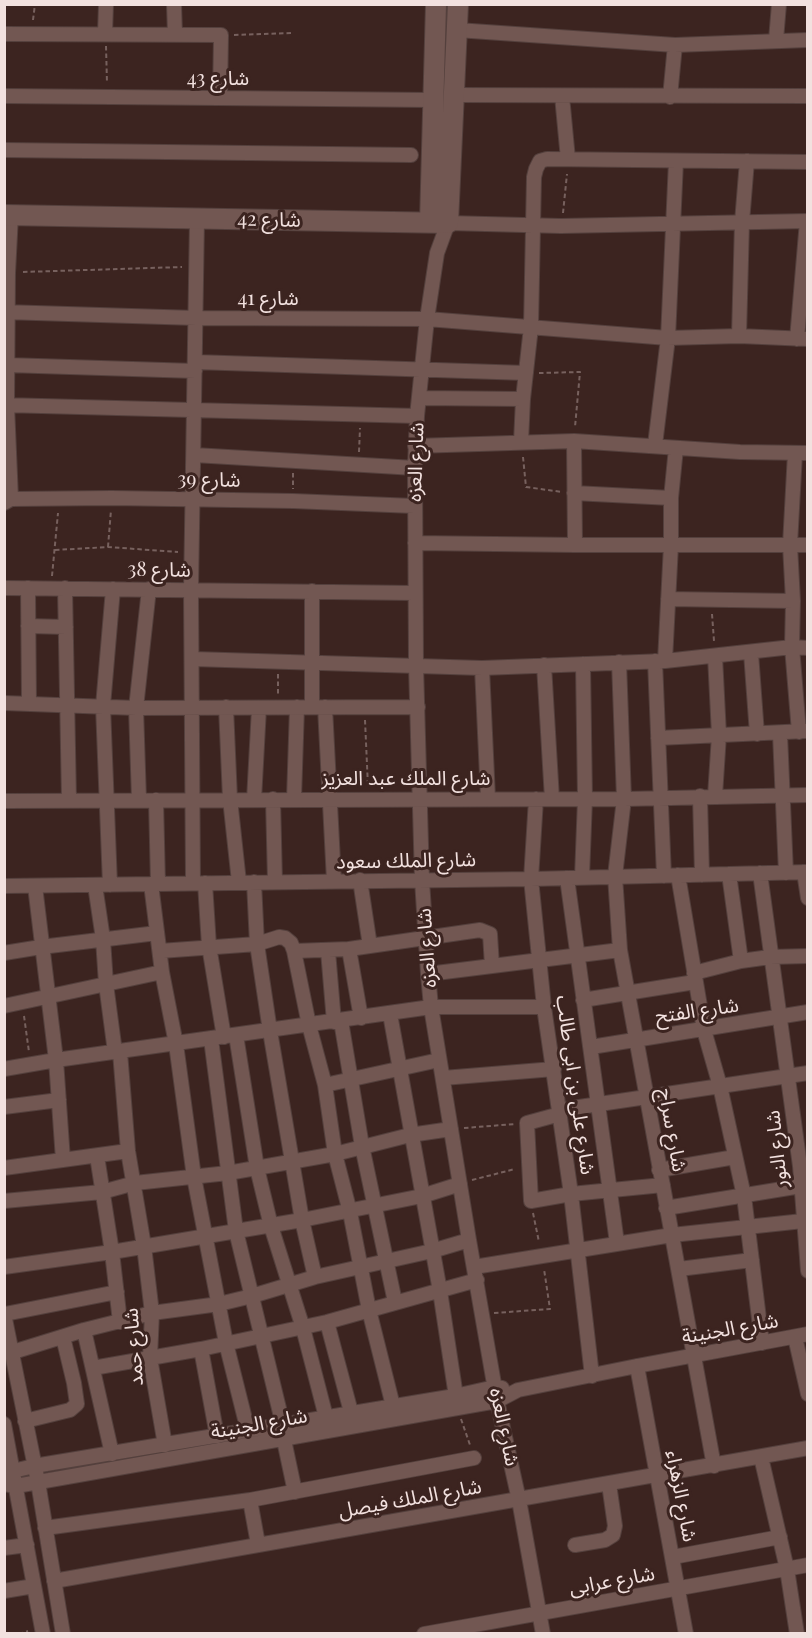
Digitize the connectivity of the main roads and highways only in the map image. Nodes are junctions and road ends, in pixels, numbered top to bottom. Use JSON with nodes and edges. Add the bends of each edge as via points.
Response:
{"nodes":[{"id":1,"x":436,"y":4,"type":"edge"},
{"id":2,"x":458,"y":4,"type":"edge"},
{"id":3,"x":8,"y":215,"type":"edge"},
{"id":4,"x":439,"y":223,"type":"junction"}],
"edges":[{"from":1,"to":4,"type":"main road","name":"شارع العزه","via":[[432,100]]},
{"from":2,"to":4,"type":"main road","name":"شارع العزه"},
{"from":3,"to":4,"type":"main road","name":"شارع 42"}]}
